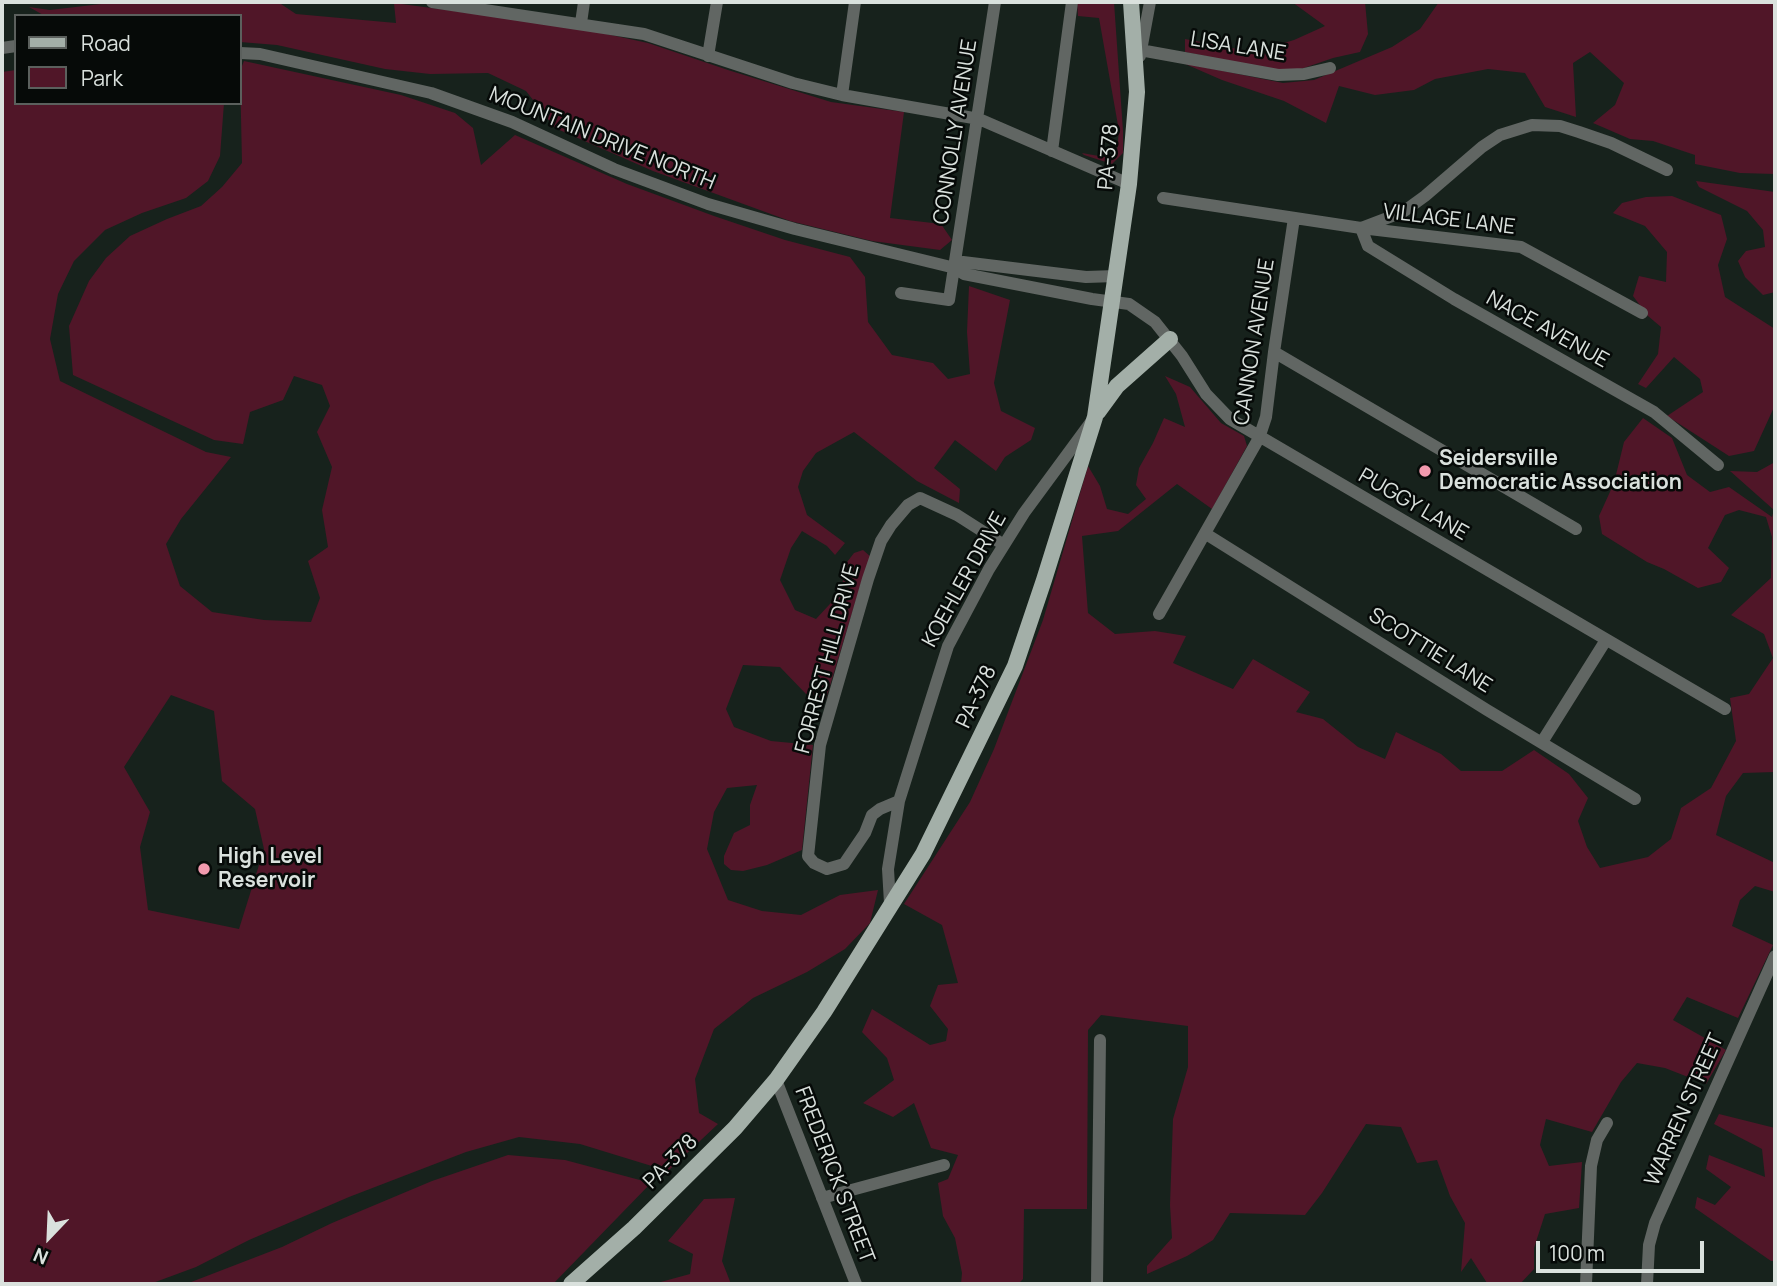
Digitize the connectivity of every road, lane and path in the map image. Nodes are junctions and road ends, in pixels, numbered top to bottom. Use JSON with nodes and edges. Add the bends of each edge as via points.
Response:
{"nodes":[{"id":1,"x":432,"y":2,"type":"edge"},
{"id":2,"x":584,"y":2,"type":"edge"},
{"id":3,"x":717,"y":2,"type":"edge"},
{"id":4,"x":855,"y":2,"type":"edge"},
{"id":5,"x":995,"y":2,"type":"edge"},
{"id":6,"x":1072,"y":2,"type":"edge"},
{"id":7,"x":1131,"y":2,"type":"edge"},
{"id":8,"x":1150,"y":2,"type":"edge"},
{"id":9,"x":581,"y":23,"type":"junction"},
{"id":10,"x":1140,"y":50,"type":"junction"},
{"id":11,"x":242,"y":52,"type":"edge"},
{"id":12,"x":708,"y":55,"type":"junction"},
{"id":13,"x":1330,"y":68,"type":"dead end"},
{"id":14,"x":1136,"y":92,"type":"junction"},
{"id":15,"x":842,"y":95,"type":"junction"},
{"id":16,"x":979,"y":118,"type":"junction"},
{"id":17,"x":1052,"y":151,"type":"junction"},
{"id":18,"x":1667,"y":170,"type":"dead end"},
{"id":19,"x":1129,"y":184,"type":"junction"},
{"id":20,"x":1163,"y":198,"type":"dead end"},
{"id":21,"x":1294,"y":218,"type":"junction"},
{"id":22,"x":1361,"y":228,"type":"junction"},
{"id":23,"x":955,"y":268,"type":"junction"},
{"id":24,"x":1116,"y":276,"type":"junction"},
{"id":25,"x":901,"y":293,"type":"dead end"},
{"id":26,"x":1113,"y":301,"type":"junction"},
{"id":27,"x":1642,"y":313,"type":"dead end"},
{"id":28,"x":1170,"y":339,"type":"junction"},
{"id":29,"x":1274,"y":352,"type":"junction"},
{"id":30,"x":1095,"y":417,"type":"junction"},
{"id":31,"x":1259,"y":438,"type":"junction"},
{"id":32,"x":1718,"y":465,"type":"dead end"},
{"id":33,"x":1576,"y":529,"type":"dead end"},
{"id":34,"x":1206,"y":534,"type":"junction"},
{"id":35,"x":1004,"y":545,"type":"junction"},
{"id":36,"x":1158,"y":614,"type":"dead end"},
{"id":37,"x":1606,"y":639,"type":"junction"},
{"id":38,"x":1726,"y":709,"type":"dead end"},
{"id":39,"x":1542,"y":743,"type":"junction"},
{"id":40,"x":1635,"y":799,"type":"dead end"},
{"id":41,"x":898,"y":802,"type":"junction"},
{"id":42,"x":890,"y":903,"type":"junction"},
{"id":43,"x":1775,"y":956,"type":"edge"},
{"id":44,"x":1100,"y":1040,"type":"dead end"},
{"id":45,"x":776,"y":1080,"type":"junction"},
{"id":46,"x":1607,"y":1123,"type":"dead end"},
{"id":47,"x":944,"y":1164,"type":"dead end"},
{"id":48,"x":822,"y":1198,"type":"junction"},
{"id":49,"x":571,"y":1284,"type":"edge"},
{"id":50,"x":856,"y":1284,"type":"edge"},
{"id":51,"x":1097,"y":1284,"type":"edge"},
{"id":52,"x":1586,"y":1284,"type":"edge"},
{"id":53,"x":1647,"y":1284,"type":"edge"}],
"edges":[{"from":1,"to":9,"type":"street"},
{"from":2,"to":9,"type":"street"},
{"from":3,"to":12,"type":"street"},
{"from":4,"to":15,"type":"street"},
{"from":5,"to":16,"type":"street","name":"CONNOLLY AVENUE"},
{"from":6,"to":17,"type":"street"},
{"from":7,"to":14,"type":"main road","name":"PA-378"},
{"from":8,"to":10,"type":"street"},
{"from":9,"to":12,"type":"street","via":[[652,37]]},
{"from":10,"to":13,"type":"street","name":"LISA LANE","via":[[1278,75]]},
{"from":10,"to":14,"type":"street"},
{"from":11,"to":23,"type":"street","name":"MOUNTAIN DRIVE NORTH","via":[[431,93],[708,204]]},
{"from":12,"to":15,"type":"street"},
{"from":14,"to":19,"type":"main road","name":"PA-378"},
{"from":15,"to":16,"type":"street"},
{"from":16,"to":17,"type":"street"},
{"from":16,"to":23,"type":"street","name":"CONNOLLY AVENUE"},
{"from":17,"to":19,"type":"street"},
{"from":18,"to":22,"type":"street","via":[[1601,139],[1560,126],[1532,125],[1500,135],[1482,147],[1403,212]]},
{"from":19,"to":24,"type":"main road","name":"PA-378"},
{"from":20,"to":21,"type":"street","name":"VILLAGE LANE"},
{"from":21,"to":22,"type":"street","name":"VILLAGE LANE"},
{"from":21,"to":29,"type":"street","name":"CANNON AVENUE"},
{"from":22,"to":27,"type":"street","name":"VILLAGE LANE","via":[[1521,247]]},
{"from":22,"to":32,"type":"street","name":"NACE AVENUE","via":[[1368,246],[1654,412]]},
{"from":23,"to":24,"type":"street","via":[[963,262],[1086,277]]},
{"from":23,"to":25,"type":"street","name":"CONNOLLY AVENUE","via":[[949,300]]},
{"from":23,"to":26,"type":"street","name":"MOUNTAIN DRIVE NORTH","via":[[964,274]]},
{"from":24,"to":26,"type":"main road","name":"PA-378"},
{"from":26,"to":28,"type":"street","name":"PUGGY LANE","via":[[1139,309]]},
{"from":26,"to":30,"type":"main road","name":"PA-378"},
{"from":28,"to":30,"type":"main road","via":[[1117,386]]},
{"from":28,"to":31,"type":"street","name":"PUGGY LANE","via":[[1217,407]]},
{"from":29,"to":31,"type":"street","name":"CANNON AVENUE"},
{"from":29,"to":33,"type":"street"},
{"from":30,"to":35,"type":"street","name":"KOEHLER DRIVE"},
{"from":30,"to":42,"type":"main road","name":"PA-378","via":[[1015,666],[923,853]]},
{"from":31,"to":34,"type":"street","name":"CANNON AVENUE"},
{"from":31,"to":37,"type":"street","name":"PUGGY LANE"},
{"from":34,"to":36,"type":"street","name":"CANNON AVENUE"},
{"from":34,"to":39,"type":"street","name":"SCOTTIE LANE"},
{"from":35,"to":41,"type":"street","name":"KOEHLER DRIVE","via":[[948,646]]},
{"from":35,"to":41,"type":"street","name":"FORREST HILL DRIVE","via":[[957,514],[920,498],[908,505],[881,541],[820,745],[808,856],[827,869],[844,864],[872,815]]},
{"from":37,"to":38,"type":"street","name":"PUGGY LANE"},
{"from":37,"to":39,"type":"street"},
{"from":39,"to":40,"type":"street","name":"SCOTTIE LANE"},
{"from":41,"to":42,"type":"street","name":"KOEHLER DRIVE","via":[[888,869]]},
{"from":42,"to":45,"type":"main road","name":"PA-378","via":[[824,1012]]},
{"from":43,"to":53,"type":"street","name":"WARREN STREET","via":[[1655,1223]]},
{"from":44,"to":51,"type":"street"},
{"from":45,"to":48,"type":"street","name":"FREDERICK STREET"},
{"from":45,"to":49,"type":"main road","name":"PA-378","via":[[735,1128]]},
{"from":46,"to":52,"type":"street","via":[[1591,1166]]},
{"from":47,"to":48,"type":"street"},
{"from":48,"to":50,"type":"street","name":"FREDERICK STREET"}]}
